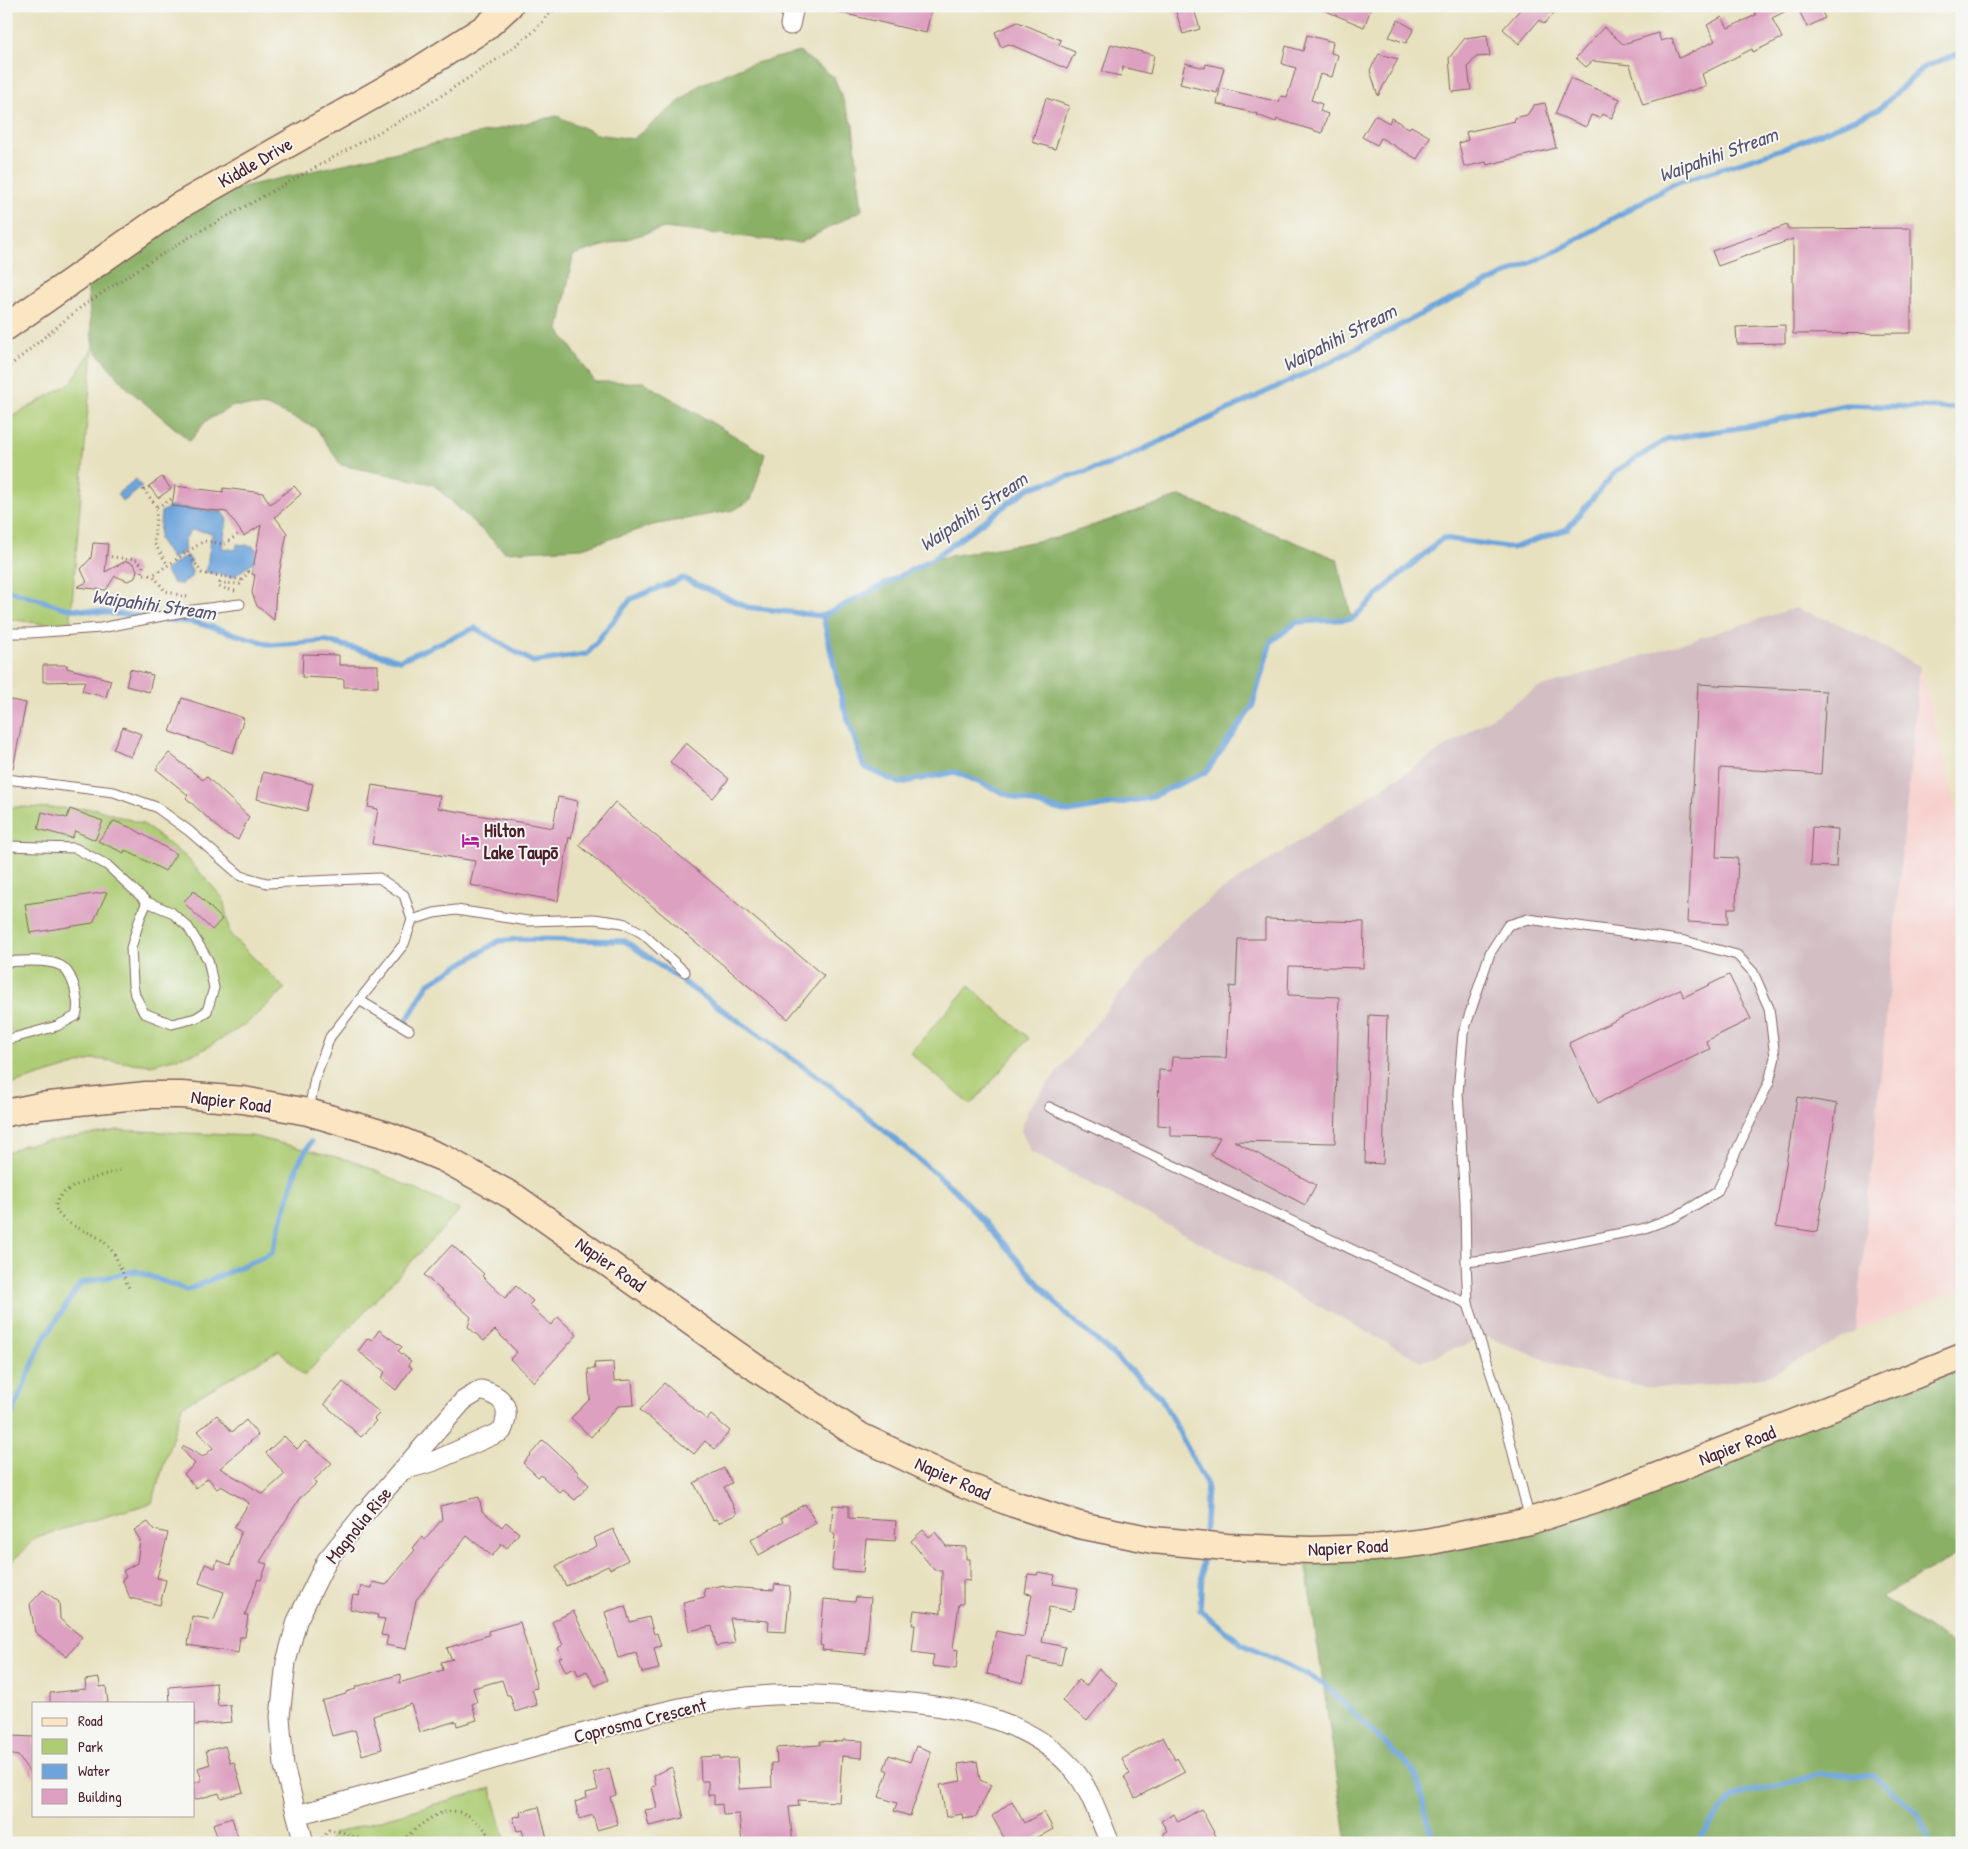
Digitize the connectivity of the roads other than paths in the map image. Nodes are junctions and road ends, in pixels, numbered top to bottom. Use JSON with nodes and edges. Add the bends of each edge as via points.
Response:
{"nodes":[{"id":1,"x":509,"y":6,"type":"edge"},
{"id":2,"x":794,"y":6,"type":"edge"},
{"id":3,"x":790,"y":25,"type":"dead end"},
{"id":4,"x":6,"y":327,"type":"edge"},
{"id":5,"x":240,"y":604,"type":"dead end"},
{"id":6,"x":6,"y":633,"type":"edge"},
{"id":7,"x":6,"y":779,"type":"edge"},
{"id":8,"x":6,"y":846,"type":"edge"},
{"id":9,"x":148,"y":902,"type":"junction"},
{"id":10,"x":412,"y":920,"type":"junction"},
{"id":11,"x":6,"y":962,"type":"edge"},
{"id":12,"x":685,"y":972,"type":"dead end"},
{"id":13,"x":359,"y":1000,"type":"junction"},
{"id":14,"x":409,"y":1030,"type":"dead end"},
{"id":15,"x":6,"y":1040,"type":"edge"},
{"id":16,"x":1049,"y":1107,"type":"dead end"},
{"id":17,"x":6,"y":1112,"type":"edge"},
{"id":18,"x":308,"y":1112,"type":"junction"},
{"id":19,"x":1466,"y":1262,"type":"junction"},
{"id":20,"x":1468,"y":1304,"type":"junction"},
{"id":21,"x":1962,"y":1341,"type":"edge"},
{"id":22,"x":1962,"y":1357,"type":"edge"},
{"id":23,"x":1882,"y":1389,"type":"junction"},
{"id":24,"x":403,"y":1470,"type":"junction"},
{"id":25,"x":1530,"y":1521,"type":"junction"},
{"id":26,"x":297,"y":1815,"type":"junction"},
{"id":27,"x":304,"y":1843,"type":"edge"},
{"id":28,"x":1110,"y":1843,"type":"edge"}],
"edges":[{"from":1,"to":4,"type":"main road","name":"Kiddle Drive","via":[[486,27],[417,70],[179,206]]},
{"from":2,"to":3,"type":"street"},
{"from":5,"to":6,"type":"lane","via":[[100,628]]},
{"from":7,"to":10,"type":"lane","via":[[114,792],[156,807],[241,876],[267,883],[379,878],[404,895]]},
{"from":8,"to":9,"type":"lane","via":[[74,848],[108,865]]},
{"from":9,"to":9,"type":"lane","via":[[171,912],[188,927],[208,960],[214,988],[207,1011],[196,1018],[172,1024],[144,1012],[135,995],[131,948]]},
{"from":10,"to":12,"type":"lane","via":[[456,910],[528,921],[594,919],[623,923],[642,933]]},
{"from":10,"to":13,"type":"lane","via":[[404,944]]},
{"from":11,"to":15,"type":"lane","via":[[44,962],[63,967],[73,980],[79,1007],[76,1016],[58,1026]]},
{"from":13,"to":14,"type":"lane"},
{"from":13,"to":18,"type":"lane","via":[[330,1037],[315,1078]]},
{"from":16,"to":20,"type":"lane"},
{"from":17,"to":18,"type":"main road","name":"Napier Road","via":[[146,1095],[243,1100]]},
{"from":18,"to":25,"type":"main road","name":"Napier Road","via":[[390,1136],[469,1171],[552,1222],[756,1368],[860,1436],[964,1485],[1014,1504],[1079,1524],[1153,1540],[1311,1550],[1426,1542]]},
{"from":19,"to":19,"type":"lane","via":[[1458,1094],[1463,1034],[1490,953],[1508,925],[1528,919],[1686,941],[1737,955],[1753,972],[1769,1008],[1775,1057],[1769,1082],[1717,1192],[1675,1217],[1642,1229]]},
{"from":19,"to":20,"type":"lane"},
{"from":20,"to":25,"type":"lane","via":[[1500,1398]]},
{"from":21,"to":23,"type":"main road"},
{"from":22,"to":23,"type":"main road","name":"Napier Road"},
{"from":23,"to":25,"type":"main road","name":"Napier Road","via":[[1596,1500]]},
{"from":24,"to":24,"type":"street","name":"Magnolia Rise","via":[[463,1402],[481,1390],[500,1398],[506,1421],[502,1431],[432,1462]]},
{"from":24,"to":26,"type":"street","name":"Magnolia Rise","via":[[327,1560],[297,1620],[286,1662],[280,1717],[284,1766]]},
{"from":26,"to":27,"type":"street","name":"Magnolia Rise"},
{"from":26,"to":28,"type":"street","name":"Coprosma Crescent","via":[[669,1709],[735,1698],[811,1694],[918,1703],[961,1710],[1020,1728],[1054,1751],[1077,1775],[1096,1808]]}]}
